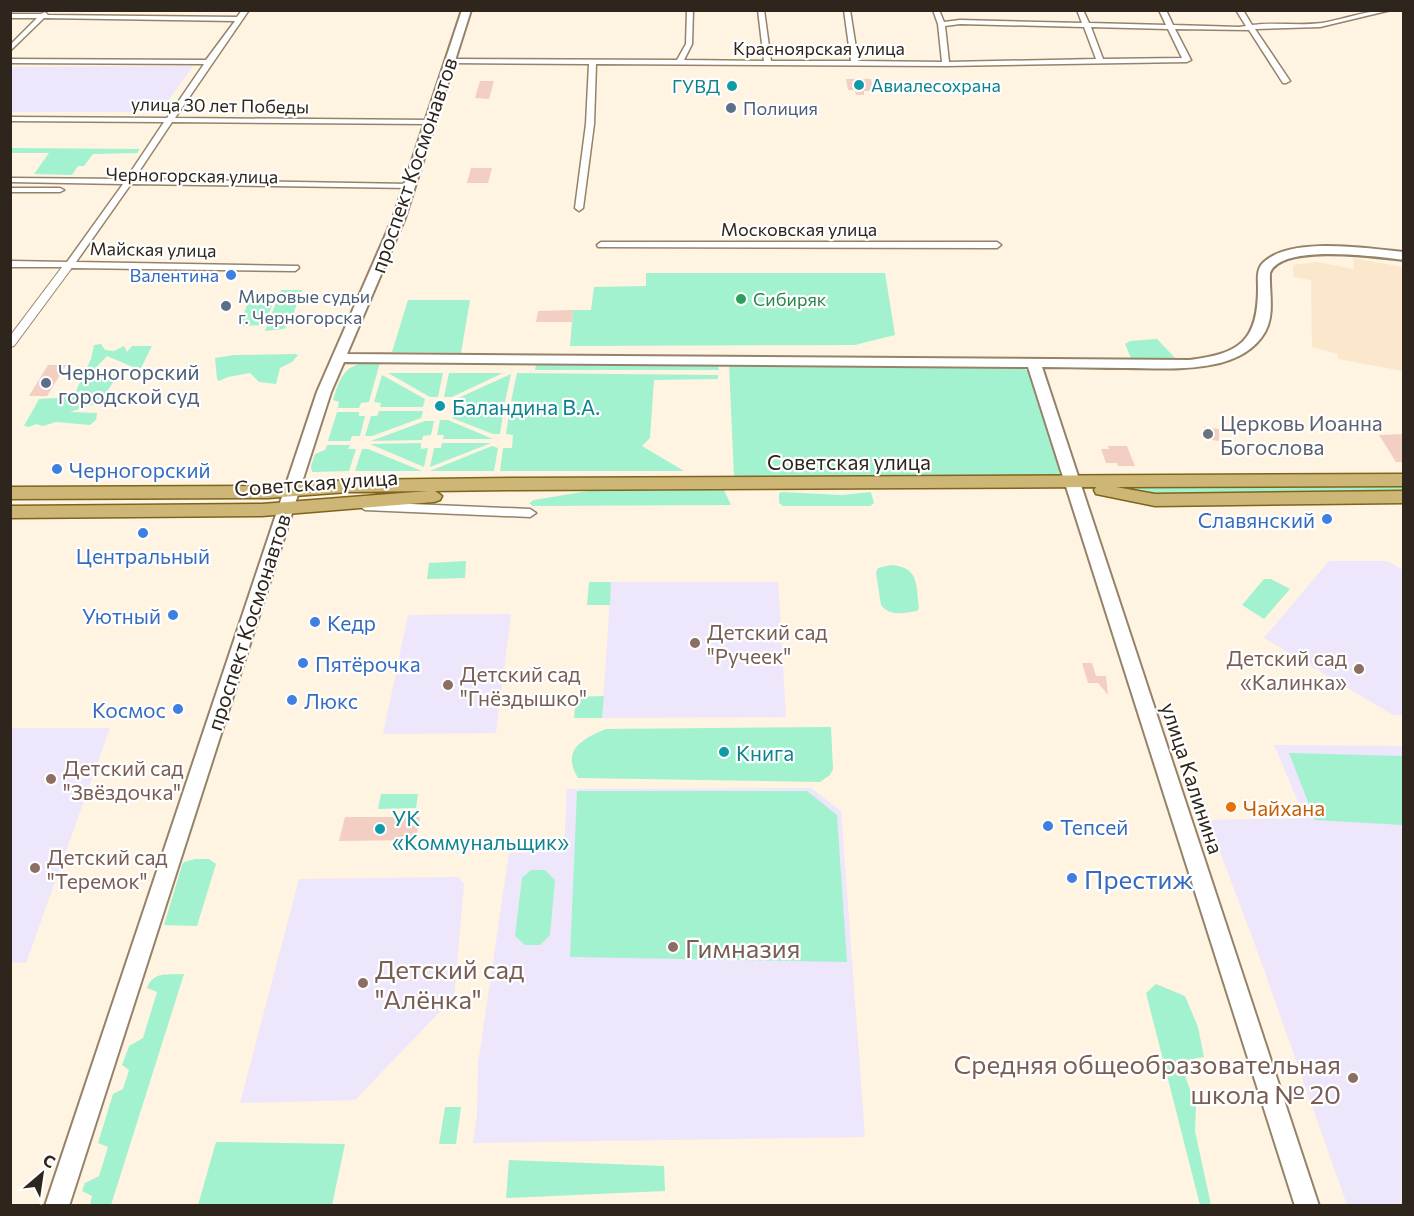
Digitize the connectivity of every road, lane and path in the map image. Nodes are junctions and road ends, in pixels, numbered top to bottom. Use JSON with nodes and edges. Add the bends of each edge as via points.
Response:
{"nodes":[{"id":1,"x":246,"y":10,"type":"edge"},
{"id":2,"x":467,"y":10,"type":"edge"},
{"id":3,"x":690,"y":10,"type":"edge"},
{"id":4,"x":760,"y":10,"type":"edge"},
{"id":5,"x":847,"y":10,"type":"edge"},
{"id":6,"x":936,"y":10,"type":"edge"},
{"id":7,"x":1080,"y":10,"type":"edge"},
{"id":8,"x":1162,"y":10,"type":"edge"},
{"id":9,"x":1239,"y":10,"type":"edge"},
{"id":10,"x":1388,"y":10,"type":"edge"},
{"id":11,"x":45,"y":13,"type":"edge"},
{"id":12,"x":10,"y":16,"type":"edge"},
{"id":13,"x":240,"y":19,"type":"junction"},
{"id":14,"x":941,"y":24,"type":"junction"},
{"id":15,"x":1086,"y":25,"type":"junction"},
{"id":16,"x":1168,"y":26,"type":"junction"},
{"id":17,"x":1249,"y":27,"type":"junction"},
{"id":18,"x":10,"y":50,"type":"edge"},
{"id":19,"x":10,"y":61,"type":"edge"},
{"id":20,"x":451,"y":61,"type":"junction"},
{"id":21,"x":593,"y":61,"type":"junction"},
{"id":22,"x":1100,"y":61,"type":"junction"},
{"id":23,"x":207,"y":62,"type":"junction"},
{"id":24,"x":680,"y":62,"type":"junction"},
{"id":25,"x":768,"y":63,"type":"junction"},
{"id":26,"x":855,"y":64,"type":"junction"},
{"id":27,"x":946,"y":64,"type":"junction"},
{"id":28,"x":1286,"y":81,"type":"dead end"},
{"id":29,"x":10,"y":118,"type":"edge"},
{"id":30,"x":170,"y":119,"type":"junction"},
{"id":31,"x":430,"y":122,"type":"junction"},
{"id":32,"x":10,"y":180,"type":"edge"},
{"id":33,"x":409,"y":186,"type":"junction"},
{"id":34,"x":124,"y":187,"type":"junction"},
{"id":35,"x":10,"y":190,"type":"edge"},
{"id":36,"x":579,"y":208,"type":"dead end"},
{"id":37,"x":601,"y":245,"type":"dead end"},
{"id":38,"x":997,"y":245,"type":"dead end"},
{"id":39,"x":1404,"y":256,"type":"edge"},
{"id":40,"x":10,"y":264,"type":"edge"},
{"id":41,"x":67,"y":266,"type":"junction"},
{"id":42,"x":295,"y":268,"type":"dead end"},
{"id":43,"x":10,"y":344,"type":"edge"},
{"id":44,"x":338,"y":358,"type":"junction"},
{"id":45,"x":1034,"y":364,"type":"junction"},
{"id":46,"x":1404,"y":480,"type":"edge"},
{"id":47,"x":1074,"y":483,"type":"junction"},
{"id":48,"x":624,"y":484,"type":"junction"},
{"id":49,"x":292,"y":490,"type":"junction"},
{"id":50,"x":10,"y":493,"type":"edge"},
{"id":51,"x":1404,"y":498,"type":"edge"},
{"id":52,"x":343,"y":505,"type":"junction"},
{"id":53,"x":286,"y":508,"type":"junction"},
{"id":54,"x":10,"y":512,"type":"edge"},
{"id":55,"x":530,"y":513,"type":"dead end"},
{"id":56,"x":57,"y":1206,"type":"edge"},
{"id":57,"x":1307,"y":1206,"type":"edge"}],
"edges":[{"from":1,"to":13,"type":"street"},
{"from":2,"to":20,"type":"main road","name":"проспект Космонавтов"},
{"from":3,"to":24,"type":"street","via":[[689,44]]},
{"from":4,"to":25,"type":"street"},
{"from":5,"to":26,"type":"street"},
{"from":6,"to":14,"type":"street"},
{"from":7,"to":15,"type":"street"},
{"from":8,"to":16,"type":"street"},
{"from":9,"to":17,"type":"street"},
{"from":10,"to":17,"type":"street","via":[[1320,25]]},
{"from":11,"to":12,"type":"street"},
{"from":11,"to":13,"type":"street"},
{"from":11,"to":18,"type":"street"},
{"from":13,"to":23,"type":"street"},
{"from":14,"to":15,"type":"street"},
{"from":14,"to":27,"type":"street"},
{"from":15,"to":16,"type":"street"},
{"from":15,"to":22,"type":"street"},
{"from":16,"to":17,"type":"street"},
{"from":16,"to":22,"type":"street","name":"Красноярская улица","via":[[1187,60]]},
{"from":17,"to":28,"type":"street"},
{"from":19,"to":23,"type":"street"},
{"from":20,"to":21,"type":"street","name":"Красноярская улица"},
{"from":20,"to":31,"type":"main road","name":"проспект Космонавтов"},
{"from":21,"to":24,"type":"street","name":"Красноярская улица"},
{"from":21,"to":36,"type":"street"},
{"from":22,"to":27,"type":"street","name":"Красноярская улица"},
{"from":23,"to":30,"type":"street"},
{"from":24,"to":25,"type":"street","name":"Красноярская улица"},
{"from":25,"to":26,"type":"street","name":"Красноярская улица"},
{"from":26,"to":27,"type":"street","name":"Красноярская улица"},
{"from":29,"to":30,"type":"street","name":"улица 30 лет Победы"},
{"from":30,"to":31,"type":"street","name":"улица 30 лет Победы"},
{"from":30,"to":34,"type":"street"},
{"from":31,"to":33,"type":"main road","name":"проспект Космонавтов"},
{"from":32,"to":34,"type":"street","name":"Черногорская улица"},
{"from":33,"to":34,"type":"street","name":"Черногорская улица","via":[[294,193]]},
{"from":33,"to":44,"type":"main road","name":"проспект Космонавтов","via":[[391,238]]},
{"from":34,"to":35,"type":"street","name":"Черногорская улица"},
{"from":34,"to":41,"type":"street"},
{"from":37,"to":38,"type":"street","name":"Московская улица"},
{"from":39,"to":45,"type":"main road","via":[[1330,250],[1276,260],[1264,272],[1263,321],[1258,331],[1221,359],[1189,364]]},
{"from":40,"to":41,"type":"street","name":"Майская улица"},
{"from":41,"to":42,"type":"street","name":"Майская улица"},
{"from":41,"to":43,"type":"street"},
{"from":44,"to":45,"type":"main road"},
{"from":44,"to":49,"type":"main road","name":"проспект Космонавтов"},
{"from":45,"to":47,"type":"main road","name":"улица Калинина"},
{"from":46,"to":47,"type":"main road","name":"Советская улица"},
{"from":47,"to":48,"type":"main road","name":"Советская улица"},
{"from":47,"to":51,"type":"main road","name":"Советская улица","via":[[1155,500]]},
{"from":47,"to":57,"type":"main road","name":"улица Калинина"},
{"from":48,"to":49,"type":"main road","name":"Советская улица"},
{"from":48,"to":52,"type":"main road","name":"Советская улица"},
{"from":49,"to":50,"type":"main road","name":"Советская улица"},
{"from":49,"to":53,"type":"main road","name":"проспект Космонавтов"},
{"from":52,"to":53,"type":"main road","name":"Советская улица"},
{"from":52,"to":55,"type":"street"},
{"from":53,"to":54,"type":"main road","name":"Советская улица"},
{"from":53,"to":56,"type":"main road","name":"проспект Космонавтов"}]}
